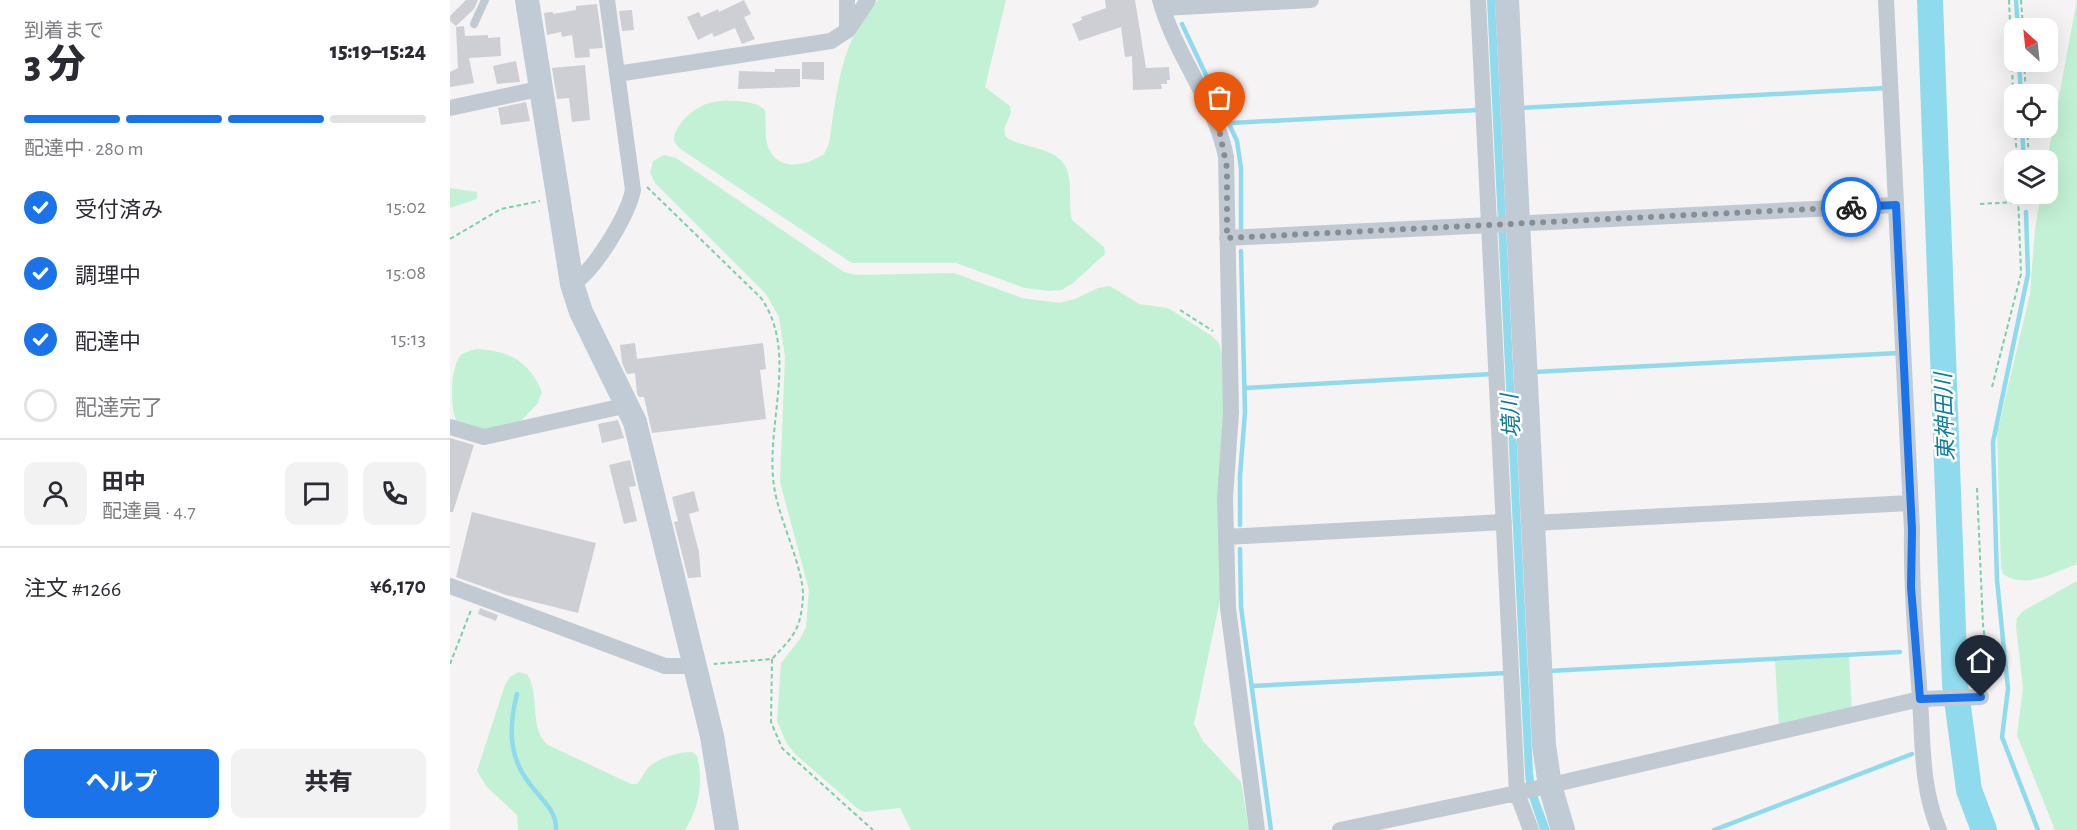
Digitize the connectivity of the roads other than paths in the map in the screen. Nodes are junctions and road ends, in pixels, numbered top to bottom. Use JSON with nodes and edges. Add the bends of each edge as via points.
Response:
{"nodes":[{"id":1,"x":485,"y":0,"type":"edge"},
{"id":2,"x":527,"y":0,"type":"edge"},
{"id":3,"x":607,"y":0,"type":"edge"},
{"id":4,"x":847,"y":0,"type":"edge"},
{"id":5,"x":868,"y":0,"type":"edge"},
{"id":6,"x":1311,"y":0,"type":"edge"},
{"id":7,"x":1478,"y":0,"type":"edge"},
{"id":8,"x":1507,"y":0,"type":"edge"},
{"id":9,"x":1886,"y":0,"type":"edge"},
{"id":10,"x":1161,"y":4,"type":"edge"},
{"id":11,"x":474,"y":24,"type":"dead end"},
{"id":12,"x":846,"y":32,"type":"junction"},
{"id":13,"x":617,"y":74,"type":"junction"},
{"id":14,"x":543,"y":88,"type":"junction"},
{"id":15,"x":450,"y":108,"type":"edge"},
{"id":16,"x":1896,"y":205,"type":"junction"},
{"id":17,"x":1503,"y":225,"type":"junction"},
{"id":18,"x":1227,"y":238,"type":"junction"},
{"id":19,"x":572,"y":284,"type":"junction"},
{"id":20,"x":628,"y":405,"type":"junction"},
{"id":21,"x":450,"y":427,"type":"edge"},
{"id":22,"x":1910,"y":503,"type":"junction"},
{"id":23,"x":1504,"y":522,"type":"junction"},
{"id":24,"x":1533,"y":523,"type":"junction"},
{"id":25,"x":1226,"y":537,"type":"junction"},
{"id":26,"x":450,"y":586,"type":"edge"},
{"id":27,"x":694,"y":666,"type":"junction"},
{"id":28,"x":1981,"y":697,"type":"road end"},
{"id":29,"x":1924,"y":699,"type":"junction"},
{"id":30,"x":1545,"y":787,"type":"junction"},
{"id":31,"x":1520,"y":792,"type":"junction"},
{"id":32,"x":727,"y":830,"type":"edge"},
{"id":33,"x":1257,"y":830,"type":"edge"},
{"id":34,"x":1340,"y":830,"type":"edge"},
{"id":35,"x":1531,"y":830,"type":"edge"},
{"id":36,"x":1563,"y":830,"type":"edge"},
{"id":37,"x":1939,"y":830,"type":"edge"}],
"edges":[{"from":1,"to":11,"type":"lane"},
{"from":2,"to":14,"type":"street"},
{"from":3,"to":13,"type":"street"},
{"from":4,"to":12,"type":"street"},
{"from":5,"to":12,"type":"street"},
{"from":6,"to":10,"type":"street"},
{"from":7,"to":17,"type":"street"},
{"from":8,"to":17,"type":"street"},
{"from":9,"to":16,"type":"street"},
{"from":10,"to":18,"type":"street","via":[[1224,145]]},
{"from":12,"to":13,"type":"street","via":[[831,41]]},
{"from":13,"to":19,"type":"street","via":[[633,182],[630,204],[587,272]]},
{"from":14,"to":15,"type":"street"},
{"from":14,"to":19,"type":"street"},
{"from":16,"to":17,"type":"street"},
{"from":16,"to":22,"type":"street"},
{"from":17,"to":18,"type":"street"},
{"from":17,"to":23,"type":"street"},
{"from":17,"to":24,"type":"street"},
{"from":18,"to":25,"type":"street","via":[[1231,412]]},
{"from":19,"to":20,"type":"street","via":[[581,312]]},
{"from":20,"to":21,"type":"street","via":[[484,437]]},
{"from":20,"to":27,"type":"street"},
{"from":22,"to":24,"type":"street"},
{"from":22,"to":29,"type":"street","via":[[1911,587]]},
{"from":23,"to":25,"type":"street"},
{"from":23,"to":31,"type":"street"},
{"from":24,"to":30,"type":"street"},
{"from":25,"to":33,"type":"street","via":[[1227,608]]},
{"from":26,"to":27,"type":"street","via":[[665,666]]},
{"from":27,"to":32,"type":"street","via":[[712,736]]},
{"from":28,"to":29,"type":"street"},
{"from":29,"to":30,"type":"street"},
{"from":29,"to":37,"type":"street","via":[[1926,786]]},
{"from":30,"to":31,"type":"street"},
{"from":30,"to":36,"type":"street"},
{"from":31,"to":34,"type":"street"},
{"from":31,"to":35,"type":"street"}]}
